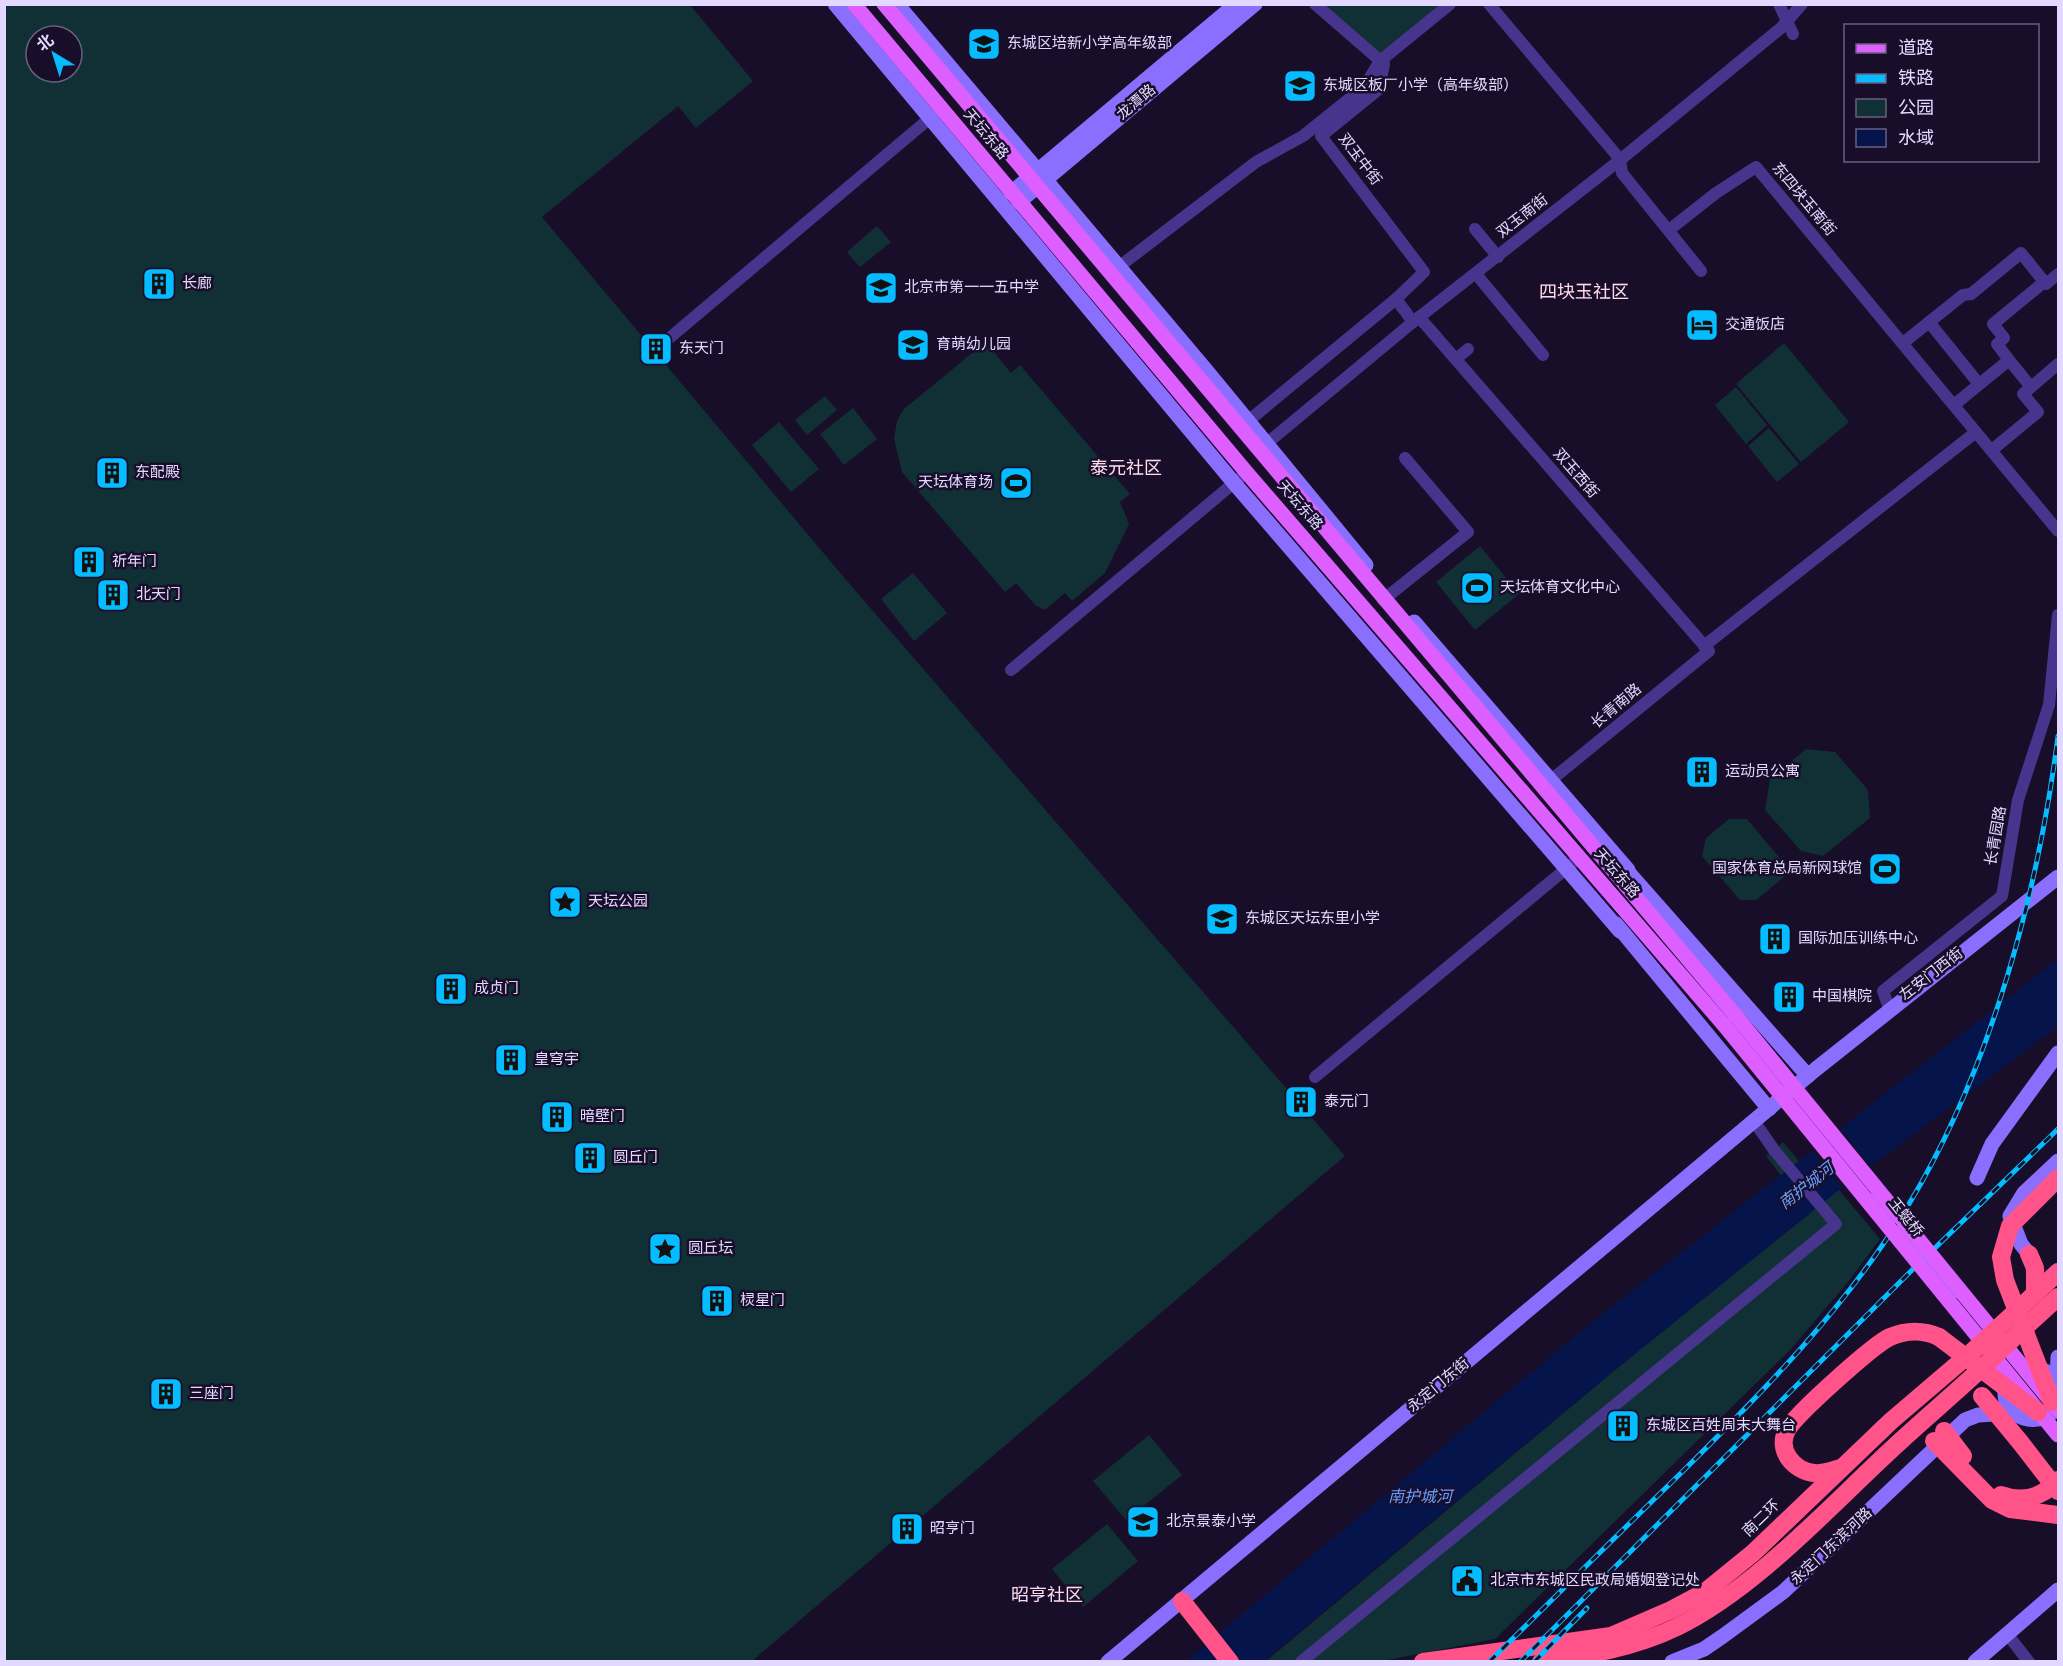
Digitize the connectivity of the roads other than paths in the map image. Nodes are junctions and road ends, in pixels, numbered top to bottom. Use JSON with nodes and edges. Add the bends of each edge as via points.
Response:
{"nodes":[{"id":1,"x":835,"y":4,"type":"edge"},
{"id":2,"x":854,"y":4,"type":"edge"},
{"id":3,"x":884,"y":4,"type":"edge"},
{"id":4,"x":897,"y":4,"type":"edge"},
{"id":5,"x":1236,"y":4,"type":"edge"},
{"id":6,"x":1255,"y":4,"type":"edge"},
{"id":7,"x":1315,"y":4,"type":"edge"},
{"id":8,"x":1450,"y":4,"type":"edge"},
{"id":9,"x":1779,"y":4,"type":"edge"},
{"id":10,"x":1802,"y":4,"type":"edge"},
{"id":11,"x":1491,"y":5,"type":"edge"},
{"id":12,"x":1788,"y":22,"type":"junction"},
{"id":13,"x":1792,"y":34,"type":"dead end"},
{"id":14,"x":1380,"y":61,"type":"junction"},
{"id":15,"x":935,"y":114,"type":"junction"},
{"id":16,"x":1620,"y":160,"type":"junction"},
{"id":17,"x":1038,"y":178,"type":"junction"},
{"id":18,"x":1016,"y":198,"type":"junction"},
{"id":19,"x":1475,"y":229,"type":"dead end"},
{"id":20,"x":1669,"y":230,"type":"junction"},
{"id":21,"x":1497,"y":257,"type":"junction"},
{"id":22,"x":1115,"y":269,"type":"junction"},
{"id":23,"x":1701,"y":271,"type":"dead end"},
{"id":24,"x":1476,"y":274,"type":"junction"},
{"id":25,"x":2058,"y":274,"type":"edge"},
{"id":26,"x":2044,"y":282,"type":"junction"},
{"id":27,"x":1396,"y":299,"type":"junction"},
{"id":28,"x":1416,"y":320,"type":"junction"},
{"id":29,"x":1929,"y":322,"type":"junction"},
{"id":30,"x":1903,"y":343,"type":"junction"},
{"id":31,"x":660,"y":346,"type":"dead end"},
{"id":32,"x":1468,"y":349,"type":"dead end"},
{"id":33,"x":1543,"y":355,"type":"dead end"},
{"id":34,"x":1456,"y":359,"type":"junction"},
{"id":35,"x":2009,"y":360,"type":"junction"},
{"id":36,"x":2058,"y":364,"type":"edge"},
{"id":37,"x":1979,"y":384,"type":"junction"},
{"id":38,"x":2031,"y":387,"type":"junction"},
{"id":39,"x":1954,"y":405,"type":"junction"},
{"id":40,"x":1245,"y":424,"type":"junction"},
{"id":41,"x":1976,"y":432,"type":"junction"},
{"id":42,"x":1263,"y":446,"type":"junction"},
{"id":43,"x":1992,"y":450,"type":"junction"},
{"id":44,"x":1406,"y":458,"type":"dead end"},
{"id":45,"x":1246,"y":473,"type":"junction"},
{"id":46,"x":1234,"y":483,"type":"junction"},
{"id":47,"x":2058,"y":531,"type":"edge"},
{"id":48,"x":1387,"y":597,"type":"junction"},
{"id":49,"x":2058,"y":615,"type":"edge"},
{"id":50,"x":1706,"y":648,"type":"junction"},
{"id":51,"x":1011,"y":670,"type":"dead end"},
{"id":52,"x":1547,"y":784,"type":"junction"},
{"id":53,"x":1583,"y":834,"type":"junction"},
{"id":54,"x":1579,"y":858,"type":"junction"},
{"id":55,"x":1565,"y":870,"type":"junction"},
{"id":56,"x":1628,"y":870,"type":"junction"},
{"id":57,"x":2058,"y":877,"type":"edge"},
{"id":58,"x":1620,"y":931,"type":"junction"},
{"id":59,"x":1889,"y":1008,"type":"junction"},
{"id":60,"x":1729,"y":1020,"type":"junction"},
{"id":61,"x":1783,"y":1046,"type":"junction"},
{"id":62,"x":2058,"y":1053,"type":"edge"},
{"id":63,"x":1808,"y":1076,"type":"junction"},
{"id":64,"x":1315,"y":1077,"type":"dead end"},
{"id":65,"x":1743,"y":1079,"type":"junction"},
{"id":66,"x":1789,"y":1092,"type":"junction"},
{"id":67,"x":1769,"y":1109,"type":"junction"},
{"id":68,"x":1754,"y":1120,"type":"junction"},
{"id":69,"x":2058,"y":1161,"type":"edge"},
{"id":70,"x":1977,"y":1178,"type":"dead end"},
{"id":71,"x":2058,"y":1178,"type":"edge"},
{"id":72,"x":2029,"y":1254,"type":"junction"},
{"id":73,"x":2058,"y":1263,"type":"edge"},
{"id":74,"x":2058,"y":1272,"type":"edge"},
{"id":75,"x":2035,"y":1294,"type":"junction"},
{"id":76,"x":2056,"y":1301,"type":"edge"},
{"id":77,"x":2016,"y":1324,"type":"junction"},
{"id":78,"x":2058,"y":1356,"type":"edge"},
{"id":79,"x":2015,"y":1369,"type":"junction"},
{"id":80,"x":1980,"y":1370,"type":"junction"},
{"id":81,"x":1956,"y":1392,"type":"junction"},
{"id":82,"x":1982,"y":1396,"type":"junction"},
{"id":83,"x":2054,"y":1406,"type":"edge"},
{"id":84,"x":2012,"y":1413,"type":"junction"},
{"id":85,"x":2058,"y":1435,"type":"edge"},
{"id":86,"x":1939,"y":1436,"type":"junction"},
{"id":87,"x":1891,"y":1449,"type":"junction"},
{"id":88,"x":1843,"y":1467,"type":"junction"},
{"id":89,"x":2058,"y":1480,"type":"edge"},
{"id":90,"x":2058,"y":1491,"type":"edge"},
{"id":91,"x":2058,"y":1515,"type":"edge"},
{"id":92,"x":2058,"y":1590,"type":"edge"},
{"id":93,"x":1178,"y":1604,"type":"junction"},
{"id":94,"x":1196,"y":1627,"type":"junction"},
{"id":95,"x":2007,"y":1634,"type":"junction"},
{"id":96,"x":1108,"y":1662,"type":"edge"},
{"id":97,"x":1217,"y":1662,"type":"edge"},
{"id":98,"x":1230,"y":1662,"type":"edge"},
{"id":99,"x":1301,"y":1662,"type":"edge"},
{"id":100,"x":1423,"y":1662,"type":"edge"},
{"id":101,"x":1541,"y":1662,"type":"edge"},
{"id":102,"x":1672,"y":1662,"type":"edge"},
{"id":103,"x":1975,"y":1662,"type":"edge"},
{"id":104,"x":2029,"y":1662,"type":"edge"}],
"edges":[{"from":1,"to":15,"type":"street"},
{"from":2,"to":15,"type":"main road","name":"天坛东路"},
{"from":3,"to":17,"type":"main road","name":"天坛东路"},
{"from":4,"to":17,"type":"street"},
{"from":5,"to":17,"type":"street","name":"龙潭路"},
{"from":6,"to":17,"type":"street","name":"龙潭路"},
{"from":7,"to":14,"type":"street"},
{"from":8,"to":14,"type":"street"},
{"from":9,"to":12,"type":"street"},
{"from":10,"to":12,"type":"street","name":"双玉南街"},
{"from":11,"to":16,"type":"street"},
{"from":12,"to":13,"type":"street"},
{"from":12,"to":16,"type":"street","name":"双玉南街"},
{"from":14,"to":22,"type":"street","via":[[1364,87],[1304,136],[1256,162]]},
{"from":14,"to":27,"type":"street","name":"双玉中街","via":[[1384,64],[1379,89],[1322,136],[1424,272]]},
{"from":15,"to":18,"type":"main road","name":"天坛东路"},
{"from":15,"to":31,"type":"street"},
{"from":15,"to":46,"type":"street"},
{"from":16,"to":20,"type":"street","via":[[1622,172]]},
{"from":16,"to":21,"type":"street","name":"双玉南街"},
{"from":17,"to":18,"type":"street","name":"龙潭路"},
{"from":17,"to":22,"type":"main road","name":"天坛东路"},
{"from":18,"to":45,"type":"main road","name":"天坛东路"},
{"from":19,"to":21,"type":"street"},
{"from":20,"to":23,"type":"street"},
{"from":20,"to":30,"type":"street","name":"东四块玉南街","via":[[1756,167]]},
{"from":21,"to":24,"type":"street","name":"双玉南街"},
{"from":22,"to":40,"type":"main road","name":"天坛东路"},
{"from":24,"to":28,"type":"street","name":"双玉南街"},
{"from":24,"to":33,"type":"street"},
{"from":25,"to":26,"type":"street"},
{"from":26,"to":29,"type":"street","via":[[2021,253]]},
{"from":26,"to":35,"type":"street","via":[[1993,324],[2004,338],[1996,344]]},
{"from":27,"to":28,"type":"street"},
{"from":27,"to":40,"type":"street"},
{"from":28,"to":34,"type":"street","name":"双玉西街"},
{"from":28,"to":42,"type":"street","name":"双玉南街"},
{"from":29,"to":30,"type":"street"},
{"from":29,"to":37,"type":"street"},
{"from":30,"to":39,"type":"street","name":"东四块玉南街"},
{"from":32,"to":34,"type":"street"},
{"from":34,"to":50,"type":"street","name":"双玉西街"},
{"from":35,"to":37,"type":"street"},
{"from":35,"to":38,"type":"street"},
{"from":36,"to":38,"type":"street"},
{"from":37,"to":39,"type":"street"},
{"from":38,"to":43,"type":"street","via":[[2023,394],[2038,412]]},
{"from":39,"to":41,"type":"street","name":"东四块玉南街"},
{"from":40,"to":42,"type":"main road","name":"天坛东路"},
{"from":41,"to":43,"type":"street","name":"东四块玉南街"},
{"from":41,"to":50,"type":"street","name":"长青南路"},
{"from":42,"to":48,"type":"main road","name":"天坛东路"},
{"from":43,"to":47,"type":"street","name":"东四块玉南街"},
{"from":44,"to":48,"type":"street","via":[[1468,532]]},
{"from":45,"to":46,"type":"street"},
{"from":45,"to":54,"type":"main road","name":"天坛东路"},
{"from":46,"to":51,"type":"street"},
{"from":46,"to":55,"type":"street"},
{"from":48,"to":52,"type":"main road","name":"天坛东路"},
{"from":49,"to":59,"type":"street","name":"长青园路","via":[[2049,705],[2018,800],[2002,896],[1883,991]]},
{"from":50,"to":52,"type":"street","name":"长青南路"},
{"from":52,"to":53,"type":"main road","name":"天坛东路"},
{"from":52,"to":56,"type":"street"},
{"from":53,"to":56,"type":"street"},
{"from":53,"to":60,"type":"main road","name":"天坛东路"},
{"from":54,"to":55,"type":"street"},
{"from":54,"to":58,"type":"street"},
{"from":54,"to":60,"type":"main road","name":"天坛东路"},
{"from":55,"to":58,"type":"street"},
{"from":55,"to":64,"type":"street"},
{"from":56,"to":61,"type":"street"},
{"from":57,"to":59,"type":"street","name":"左安门西街"},
{"from":58,"to":65,"type":"street"},
{"from":59,"to":63,"type":"street","name":"左安门西街"},
{"from":60,"to":83,"type":"main road","name":"玉蜓桥","bridge":true},
{"from":61,"to":63,"type":"street"},
{"from":61,"to":65,"type":"street"},
{"from":62,"to":70,"type":"street","via":[[1992,1144]]},
{"from":63,"to":66,"type":"street","name":"左安门西街"},
{"from":65,"to":67,"type":"street"},
{"from":66,"to":67,"type":"street","name":"永定门东街"},
{"from":66,"to":79,"type":"street"},
{"from":67,"to":68,"type":"street","name":"永定门东街"},
{"from":68,"to":93,"type":"street","name":"永定门东街"},
{"from":68,"to":99,"type":"street","via":[[1836,1224]]},
{"from":69,"to":72,"type":"street","via":[[2024,1193],[2010,1216]]},
{"from":71,"to":83,"type":"highway","bridge":true,"via":[[2010,1226],[2001,1257],[2005,1280]]},
{"from":72,"to":73,"type":"highway","via":[[2043,1262]]},
{"from":72,"to":75,"type":"highway","via":[[2035,1268]]},
{"from":74,"to":75,"type":"highway","name":"南二环"},
{"from":75,"to":77,"type":"highway","name":"南二环"},
{"from":76,"to":77,"type":"highway","name":"南二环"},
{"from":77,"to":80,"type":"highway","name":"南二环","bridge":true},
{"from":77,"to":88,"type":"highway","name":"南二环","bridge":true,"via":[[1973,1351]]},
{"from":78,"to":83,"type":"street"},
{"from":79,"to":83,"type":"street","via":[[2046,1369]]},
{"from":79,"to":84,"type":"street","via":[[2005,1393]]},
{"from":80,"to":81,"type":"highway","name":"南二环"},
{"from":80,"to":82,"type":"highway","via":[[1973,1382]]},
{"from":81,"to":82,"type":"highway","via":[[1969,1386]]},
{"from":81,"to":86,"type":"highway","via":[[1942,1409]]},
{"from":81,"to":87,"type":"highway","name":"南二环"},
{"from":82,"to":90,"type":"highway","bridge":true},
{"from":83,"to":84,"type":"street","via":[[2027,1421]]},
{"from":83,"to":85,"type":"main road","name":"玉蜓桥","bridge":true},
{"from":83,"to":88,"type":"highway","bridge":true,"via":[[1939,1337],[1910,1331],[1881,1342],[1861,1358],[1786,1431],[1784,1449],[1794,1465],[1821,1473]]},
{"from":84,"to":102,"type":"street","name":"永定门东滨河路","via":[[1978,1415],[1955,1429],[1783,1592],[1723,1636]]},
{"from":86,"to":87,"type":"highway"},
{"from":86,"to":89,"type":"highway","bridge":true,"via":[[2002,1496],[2031,1498]]},
{"from":86,"to":91,"type":"highway","bridge":true,"via":[[1992,1500],[2010,1509]]},
{"from":87,"to":101,"type":"highway","name":"南二环","via":[[1769,1562],[1714,1605],[1644,1641]]},
{"from":88,"to":100,"type":"highway","name":"南二环","via":[[1753,1553],[1705,1592],[1671,1610],[1611,1636]]},
{"from":92,"to":95,"type":"street"},
{"from":93,"to":94,"type":"highway"},
{"from":93,"to":96,"type":"street","name":"永定门东街"},
{"from":94,"to":97,"type":"highway"},
{"from":94,"to":98,"type":"highway"},
{"from":95,"to":103,"type":"street"},
{"from":95,"to":104,"type":"street"}]}
